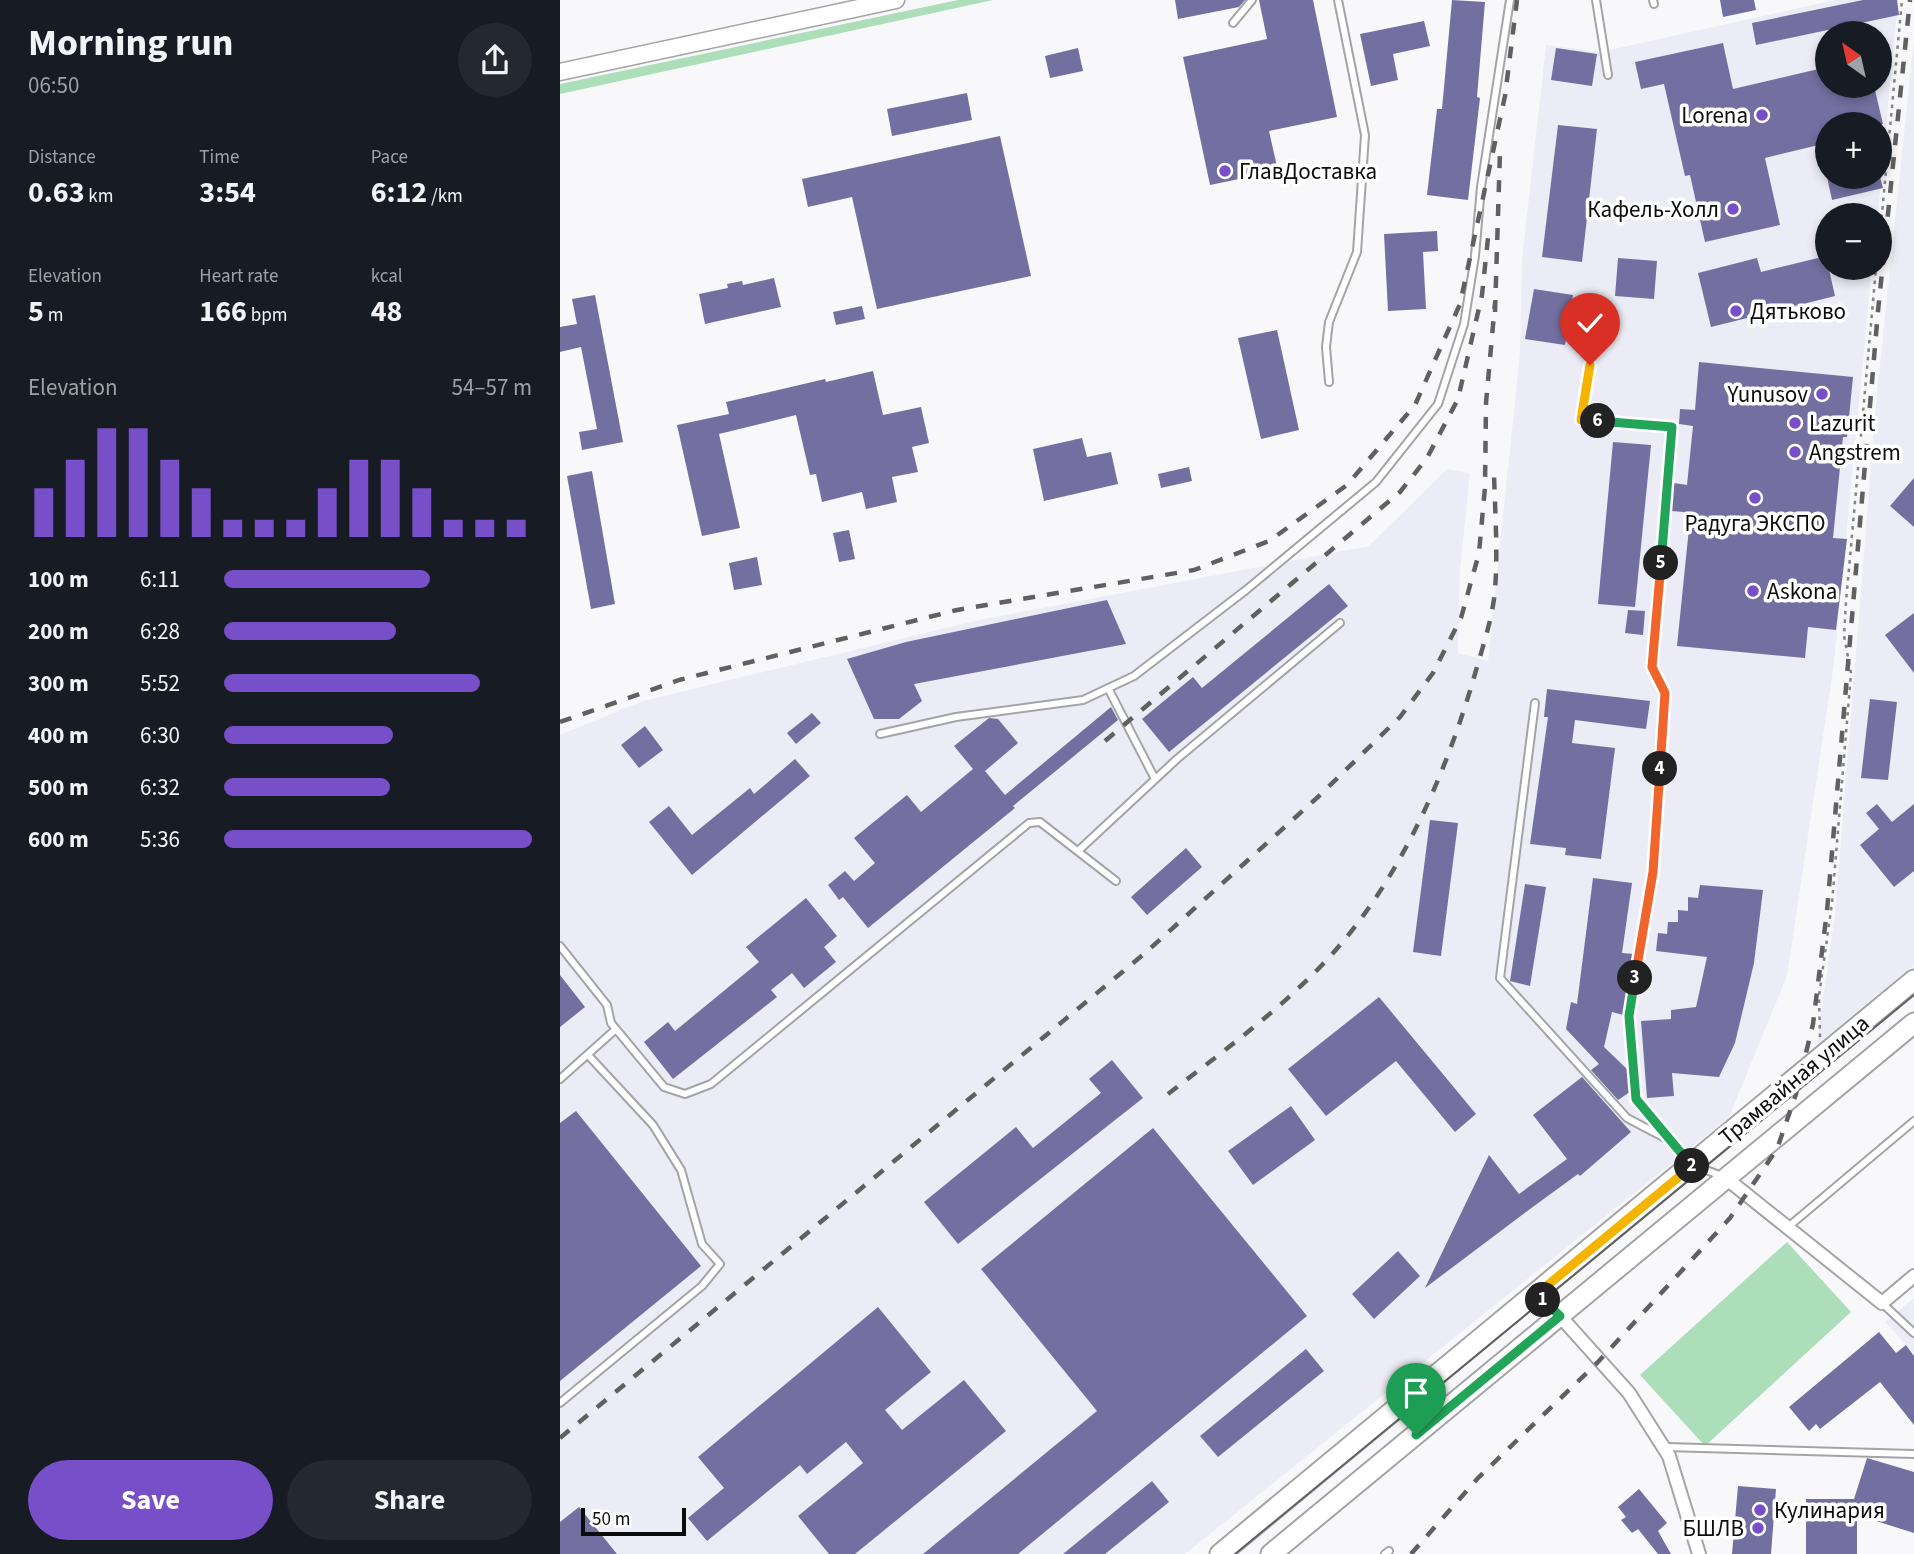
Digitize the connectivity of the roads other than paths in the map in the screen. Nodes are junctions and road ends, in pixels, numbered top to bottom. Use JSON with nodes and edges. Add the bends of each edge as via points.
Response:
{"nodes":[{"id":1,"x":896,"y":0,"type":"edge"},
{"id":2,"x":1252,"y":0,"type":"edge"},
{"id":3,"x":1338,"y":0,"type":"edge"},
{"id":4,"x":1510,"y":0,"type":"edge"},
{"id":5,"x":1595,"y":0,"type":"edge"},
{"id":6,"x":1233,"y":23,"type":"dead end"},
{"id":7,"x":560,"y":72,"type":"edge"},
{"id":8,"x":1608,"y":75,"type":"dead end"},
{"id":9,"x":1598,"y":310,"type":"dead end"},
{"id":10,"x":1329,"y":382,"type":"dead end"},
{"id":11,"x":1340,"y":623,"type":"dead end"},
{"id":12,"x":1108,"y":688,"type":"junction"},
{"id":13,"x":1535,"y":703,"type":"dead end"},
{"id":14,"x":880,"y":734,"type":"dead end"},
{"id":15,"x":1156,"y":779,"type":"junction"},
{"id":16,"x":1078,"y":851,"type":"junction"},
{"id":17,"x":1116,"y":881,"type":"dead end"},
{"id":18,"x":560,"y":946,"type":"edge"},
{"id":19,"x":1914,"y":980,"type":"edge"},
{"id":20,"x":1914,"y":1023,"type":"edge"},
{"id":21,"x":616,"y":1029,"type":"junction"},
{"id":22,"x":588,"y":1055,"type":"junction"},
{"id":23,"x":560,"y":1079,"type":"edge"},
{"id":24,"x":1914,"y":1121,"type":"edge"},
{"id":25,"x":1672,"y":1141,"type":"junction"},
{"id":26,"x":1693,"y":1165,"type":"junction"},
{"id":27,"x":1727,"y":1179,"type":"junction"},
{"id":28,"x":1788,"y":1227,"type":"junction"},
{"id":29,"x":1914,"y":1276,"type":"edge"},
{"id":30,"x":1537,"y":1294,"type":"junction"},
{"id":31,"x":1882,"y":1303,"type":"junction"},
{"id":32,"x":1560,"y":1316,"type":"junction"},
{"id":33,"x":1914,"y":1333,"type":"edge"},
{"id":34,"x":560,"y":1403,"type":"edge"},
{"id":35,"x":1664,"y":1447,"type":"junction"},
{"id":36,"x":1914,"y":1454,"type":"edge"},
{"id":37,"x":1220,"y":1554,"type":"edge"},
{"id":38,"x":1271,"y":1554,"type":"edge"},
{"id":39,"x":1699,"y":1554,"type":"edge"}],
"edges":[{"from":1,"to":7,"type":"street"},
{"from":2,"to":6,"type":"lane"},
{"from":3,"to":10,"type":"lane","via":[[1365,135],[1357,252],[1329,323]]},
{"from":4,"to":12,"type":"lane","via":[[1464,324],[1438,404],[1376,482],[1246,590],[1134,676]]},
{"from":5,"to":8,"type":"lane"},
{"from":9,"to":25,"type":"lane","via":[[1581,420],[1672,427],[1652,667],[1665,693],[1653,872],[1629,1016],[1636,1099]]},
{"from":11,"to":15,"type":"lane"},
{"from":12,"to":14,"type":"lane","via":[[1083,699],[956,717]]},
{"from":12,"to":15,"type":"lane"},
{"from":13,"to":25,"type":"lane","via":[[1500,978],[1627,1118]]},
{"from":15,"to":16,"type":"lane"},
{"from":16,"to":17,"type":"lane"},
{"from":16,"to":21,"type":"lane","via":[[1040,821],[1029,823],[711,1084],[685,1094],[664,1087]]},
{"from":18,"to":21,"type":"lane","via":[[607,1004]]},
{"from":19,"to":26,"type":"main road","name":"Трамвайная улица"},
{"from":20,"to":27,"type":"main road","name":"Трамвайная улица"},
{"from":21,"to":22,"type":"lane"},
{"from":22,"to":23,"type":"lane"},
{"from":22,"to":34,"type":"lane","via":[[653,1125],[681,1170],[702,1244],[720,1264],[702,1286]]},
{"from":24,"to":28,"type":"lane"},
{"from":25,"to":26,"type":"lane"},
{"from":26,"to":27,"type":"lane"},
{"from":26,"to":30,"type":"main road","name":"Трамвайная улица"},
{"from":27,"to":28,"type":"street"},
{"from":27,"to":32,"type":"main road","name":"Трамвайная улица"},
{"from":28,"to":31,"type":"street"},
{"from":29,"to":31,"type":"street"},
{"from":30,"to":32,"type":"lane"},
{"from":30,"to":37,"type":"main road","name":"Трамвайная улица"},
{"from":31,"to":33,"type":"lane"},
{"from":32,"to":35,"type":"street","via":[[1629,1394]]},
{"from":32,"to":38,"type":"main road","name":"Трамвайная улица"},
{"from":35,"to":36,"type":"lane"},
{"from":35,"to":39,"type":"street"}]}
